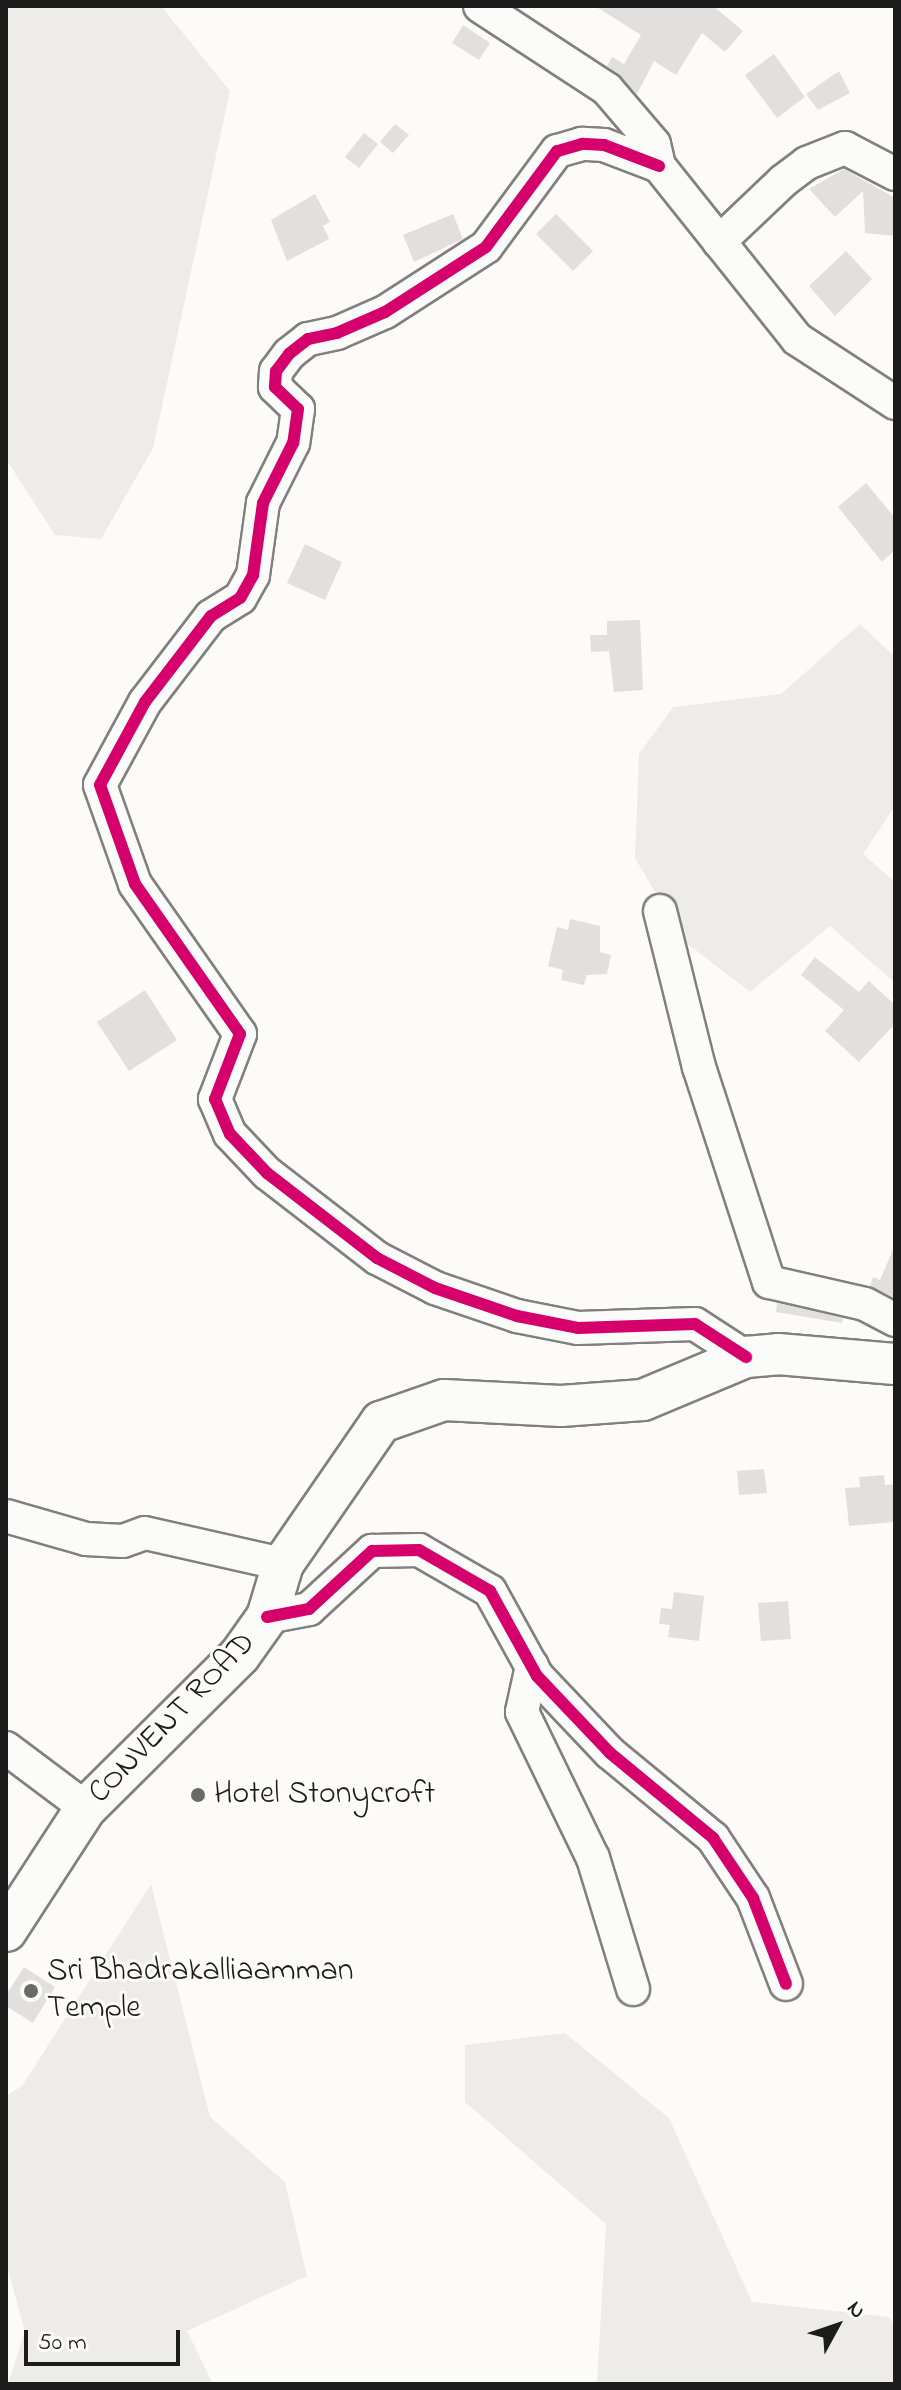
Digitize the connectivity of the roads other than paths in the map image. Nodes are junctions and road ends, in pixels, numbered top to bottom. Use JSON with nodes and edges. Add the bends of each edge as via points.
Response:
{"nodes":[{"id":1,"x":480,"y":6,"type":"edge"},
{"id":2,"x":659,"y":166,"type":"junction"},
{"id":3,"x":895,"y":174,"type":"edge"},
{"id":4,"x":719,"y":242,"type":"junction"},
{"id":5,"x":895,"y":403,"type":"edge"},
{"id":6,"x":660,"y":911,"type":"dead end"},
{"id":7,"x":895,"y":1320,"type":"edge"},
{"id":8,"x":746,"y":1357,"type":"junction"},
{"id":9,"x":895,"y":1364,"type":"edge"},
{"id":10,"x":6,"y":1516,"type":"edge"},
{"id":11,"x":283,"y":1564,"type":"junction"},
{"id":12,"x":267,"y":1617,"type":"junction"},
{"id":13,"x":532,"y":1666,"type":"junction"},
{"id":14,"x":6,"y":1748,"type":"edge"},
{"id":15,"x":86,"y":1808,"type":"junction"},
{"id":16,"x":6,"y":1931,"type":"edge"},
{"id":17,"x":786,"y":1984,"type":"dead end"},
{"id":18,"x":633,"y":1989,"type":"dead end"}],
"edges":[{"from":1,"to":2,"type":"street","via":[[607,89],[654,144]]},
{"from":2,"to":4,"type":"street"},
{"from":2,"to":8,"type":"street","via":[[604,145],[557,151],[486,247],[396,306],[337,333],[308,339],[289,354],[276,371],[275,387],[298,409],[293,443],[263,503],[253,575],[240,598],[211,616],[145,702],[100,785],[135,884],[240,1034],[215,1099],[230,1134],[267,1173],[377,1258],[435,1288],[517,1316],[578,1328],[695,1324]]},
{"from":3,"to":4,"type":"street","via":[[845,148],[807,163]]},
{"from":4,"to":5,"type":"street","via":[[797,339]]},
{"from":6,"to":7,"type":"street","via":[[706,1093],[769,1282],[865,1304]]},
{"from":8,"to":9,"type":"main road","name":"CONVENT ROAD","via":[[778,1354]]},
{"from":8,"to":11,"type":"main road","name":"CONVENT ROAD","via":[[643,1400],[561,1406],[444,1400],[381,1422]]},
{"from":10,"to":11,"type":"street","via":[[86,1539],[123,1541],[145,1533]]},
{"from":11,"to":12,"type":"main road","name":"CONVENT ROAD"},
{"from":12,"to":13,"type":"street","via":[[309,1609],[372,1551],[419,1550],[490,1591]]},
{"from":12,"to":15,"type":"main road","name":"CONVENT ROAD","via":[[240,1655]]},
{"from":13,"to":17,"type":"street","via":[[610,1753],[713,1838],[753,1898]]},
{"from":13,"to":18,"type":"street","via":[[522,1712],[593,1858]]},
{"from":14,"to":15,"type":"street"},
{"from":15,"to":16,"type":"main road","name":"CONVENT ROAD"}]}
